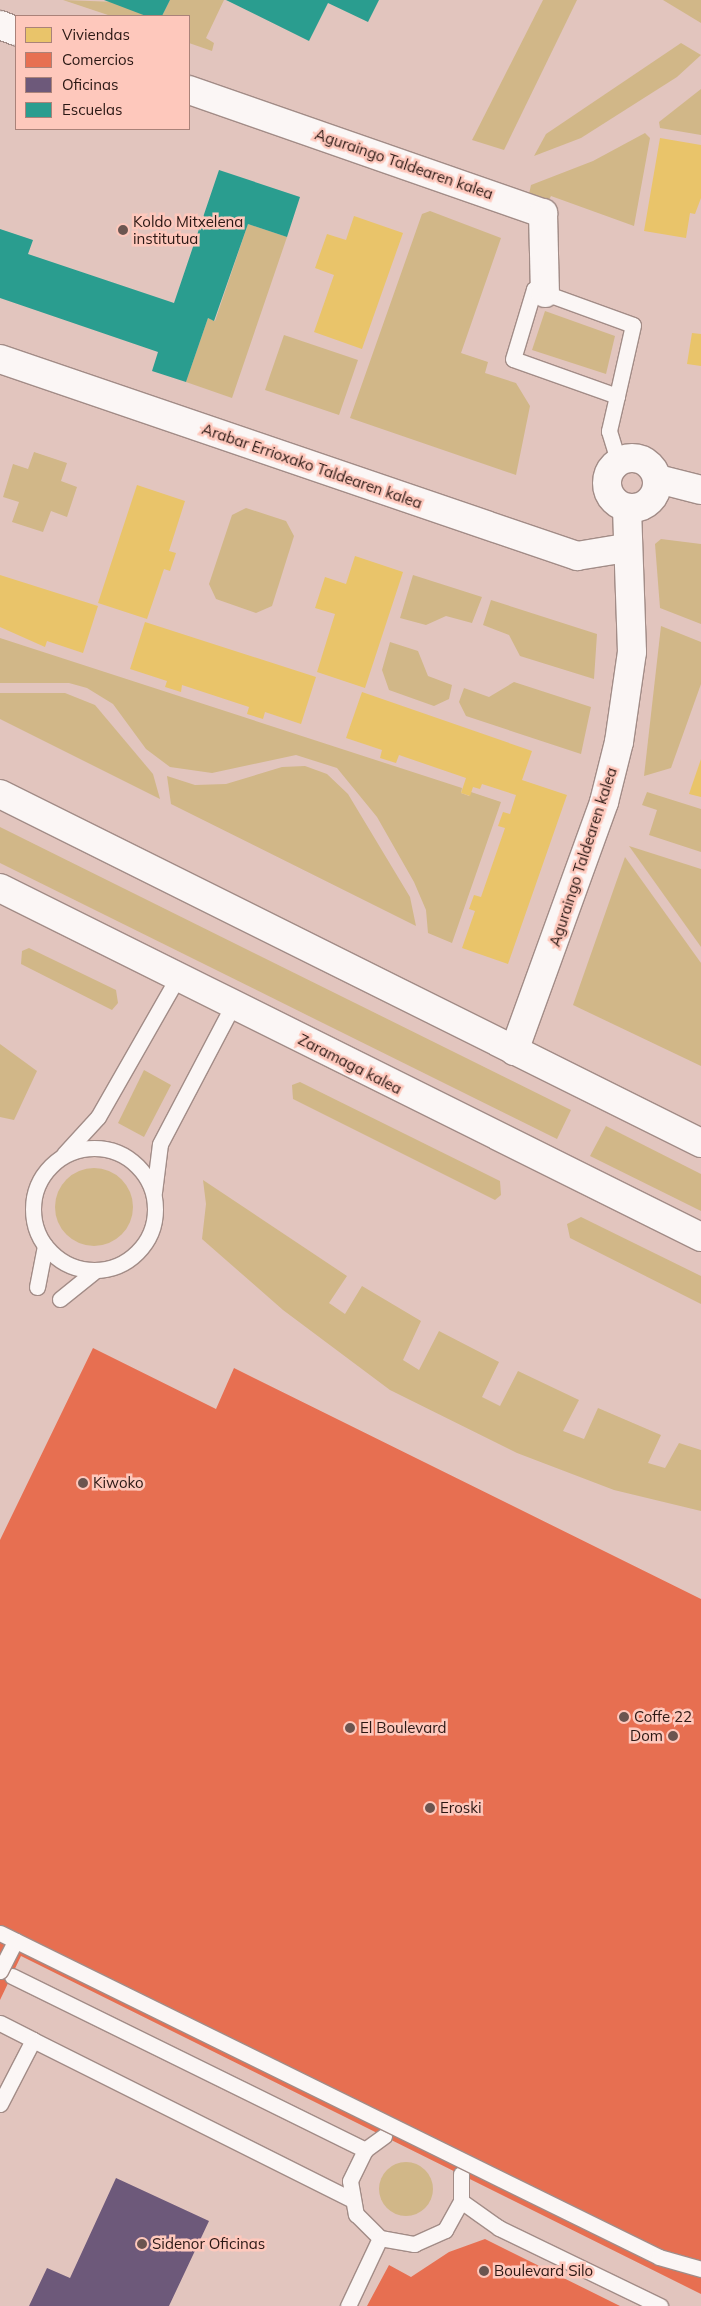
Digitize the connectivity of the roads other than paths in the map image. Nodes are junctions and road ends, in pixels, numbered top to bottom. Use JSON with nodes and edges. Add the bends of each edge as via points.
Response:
{"nodes":[{"id":1,"x":0,"y":25,"type":"edge"},
{"id":2,"x":15,"y":30,"type":"edge"},
{"id":3,"x":190,"y":90,"type":"edge"},
{"id":4,"x":545,"y":293,"type":"junction"},
{"id":5,"x":0,"y":359,"type":"edge"},
{"id":6,"x":617,"y":396,"type":"junction"},
{"id":7,"x":618,"y":461,"type":"junction"},
{"id":8,"x":658,"y":479,"type":"junction"},
{"id":9,"x":701,"y":490,"type":"edge"},
{"id":10,"x":627,"y":508,"type":"junction"},
{"id":11,"x":626,"y":548,"type":"junction"},
{"id":12,"x":0,"y":794,"type":"edge"},
{"id":13,"x":0,"y":888,"type":"edge"},
{"id":14,"x":178,"y":978,"type":"junction"},
{"id":15,"x":233,"y":1005,"type":"junction"},
{"id":16,"x":514,"y":1051,"type":"junction"},
{"id":17,"x":701,"y":1143,"type":"edge"},
{"id":18,"x":61,"y":1157,"type":"junction"},
{"id":19,"x":154,"y":1198,"type":"junction"},
{"id":20,"x":701,"y":1237,"type":"edge"},
{"id":21,"x":45,"y":1246,"type":"junction"},
{"id":22,"x":96,"y":1270,"type":"junction"},
{"id":23,"x":37,"y":1287,"type":"dead end"},
{"id":24,"x":60,"y":1299,"type":"dead end"},
{"id":25,"x":0,"y":1933,"type":"edge"},
{"id":26,"x":15,"y":1941,"type":"junction"},
{"id":27,"x":6,"y":1974,"type":"edge"},
{"id":28,"x":0,"y":2023,"type":"edge"},
{"id":29,"x":33,"y":2040,"type":"junction"},
{"id":30,"x":0,"y":2104,"type":"edge"},
{"id":31,"x":384,"y":2136,"type":"dead end"},
{"id":32,"x":365,"y":2150,"type":"junction"},
{"id":33,"x":461,"y":2174,"type":"dead end"},
{"id":34,"x":351,"y":2199,"type":"junction"},
{"id":35,"x":461,"y":2201,"type":"junction"},
{"id":36,"x":380,"y":2238,"type":"junction"},
{"id":37,"x":701,"y":2269,"type":"edge"},
{"id":38,"x":348,"y":2306,"type":"edge"},
{"id":39,"x":660,"y":2306,"type":"edge"}],
"edges":[{"from":1,"to":2,"type":"street"},
{"from":3,"to":4,"type":"street","name":"Aguraingo Taldearen kalea","via":[[543,213]]},
{"from":4,"to":6,"type":"lane","via":[[633,325]]},
{"from":4,"to":6,"type":"lane","via":[[534,289],[513,359]]},
{"from":5,"to":11,"type":"street","name":"Arabar Errioxako Taldearen kalea","via":[[577,556]]},
{"from":6,"to":7,"type":"lane","via":[[610,431]]},
{"from":7,"to":8,"type":"street","via":[[643,459]]},
{"from":7,"to":10,"type":"street","via":[[610,470],[608,488],[616,503]]},
{"from":8,"to":9,"type":"street"},
{"from":8,"to":10,"type":"street","via":[[650,502]]},
{"from":10,"to":11,"type":"street","name":"Aguraingo Taldearen kalea"},
{"from":11,"to":16,"type":"street","name":"Aguraingo Taldearen kalea","via":[[632,652],[619,742],[601,811]]},
{"from":12,"to":16,"type":"street"},
{"from":13,"to":14,"type":"street","name":"Zaramaga kalea"},
{"from":14,"to":15,"type":"street","name":"Zaramaga kalea"},
{"from":14,"to":18,"type":"lane","via":[[98,1117]]},
{"from":15,"to":19,"type":"lane","via":[[160,1144]]},
{"from":15,"to":20,"type":"street","name":"Zaramaga kalea"},
{"from":16,"to":17,"type":"street"},
{"from":18,"to":19,"type":"lane","via":[[99,1148],[119,1153],[148,1180]]},
{"from":18,"to":21,"type":"lane","via":[[44,1175],[34,1198],[33,1215]]},
{"from":19,"to":22,"type":"lane","via":[[155,1216],[142,1248],[129,1260]]},
{"from":21,"to":22,"type":"lane","via":[[58,1259]]},
{"from":21,"to":23,"type":"lane"},
{"from":22,"to":24,"type":"lane"},
{"from":25,"to":26,"type":"lane","bridge":true},
{"from":26,"to":27,"type":"lane","bridge":true},
{"from":26,"to":37,"type":"lane","bridge":true,"via":[[659,2257]]},
{"from":27,"to":32,"type":"lane"},
{"from":28,"to":29,"type":"lane"},
{"from":29,"to":30,"type":"lane"},
{"from":29,"to":34,"type":"lane"},
{"from":31,"to":32,"type":"lane"},
{"from":32,"to":34,"type":"lane","via":[[355,2164]]},
{"from":33,"to":35,"type":"lane"},
{"from":34,"to":36,"type":"lane","via":[[366,2228]]},
{"from":35,"to":36,"type":"lane","via":[[444,2230],[430,2240],[414,2244]]},
{"from":35,"to":39,"type":"lane","via":[[499,2228]]},
{"from":36,"to":38,"type":"lane"}]}
